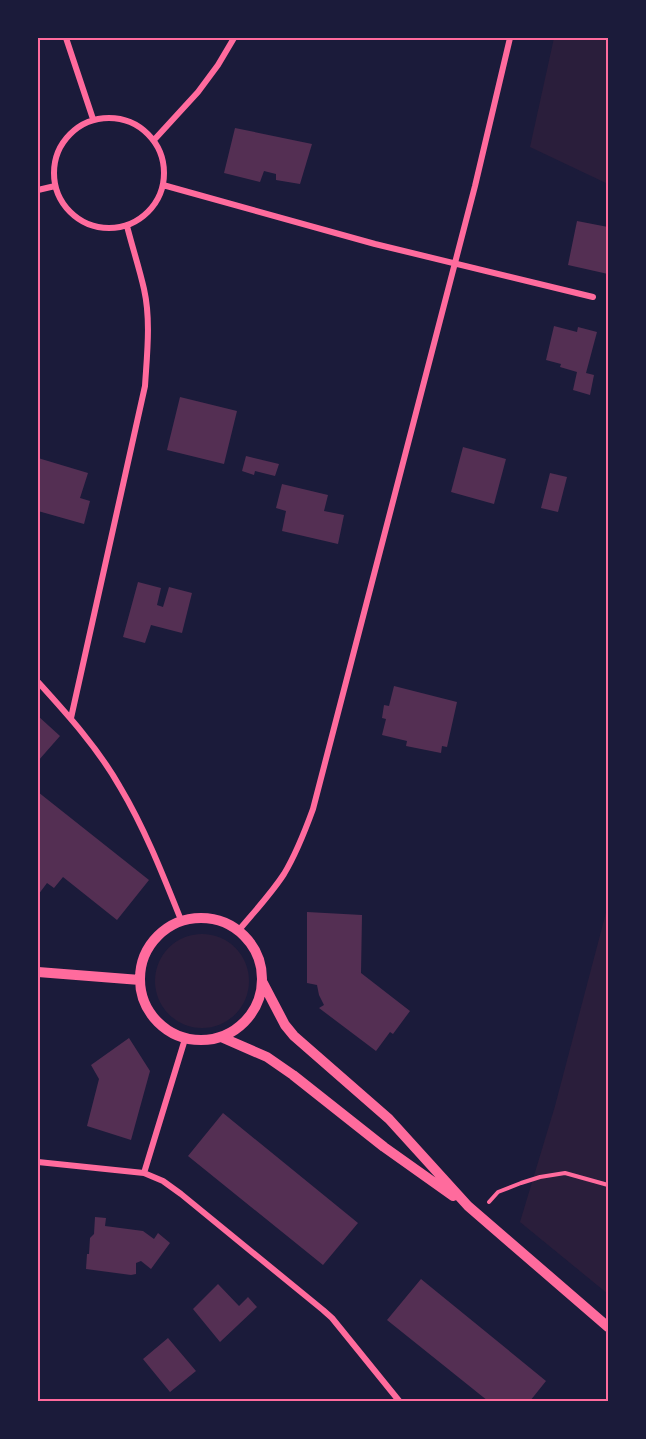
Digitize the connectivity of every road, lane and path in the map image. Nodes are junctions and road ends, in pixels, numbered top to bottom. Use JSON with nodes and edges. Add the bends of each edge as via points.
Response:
{"nodes":[{"id":1,"x":66,"y":38,"type":"edge"},
{"id":2,"x":234,"y":38,"type":"edge"},
{"id":3,"x":510,"y":38,"type":"edge"},
{"id":4,"x":93,"y":119,"type":"junction"},
{"id":5,"x":154,"y":140,"type":"junction"},
{"id":6,"x":163,"y":185,"type":"junction"},
{"id":7,"x":55,"y":186,"type":"junction"},
{"id":8,"x":38,"y":190,"type":"edge"},
{"id":9,"x":127,"y":226,"type":"junction"},
{"id":10,"x":454,"y":263,"type":"junction"},
{"id":11,"x":593,"y":297,"type":"dead end"},
{"id":12,"x":38,"y":682,"type":"edge"},
{"id":13,"x":71,"y":718,"type":"junction"},
{"id":14,"x":181,"y":920,"type":"junction"},
{"id":15,"x":239,"y":930,"type":"junction"},
{"id":16,"x":38,"y":972,"type":"edge"},
{"id":17,"x":140,"y":980,"type":"junction"},
{"id":18,"x":263,"y":983,"type":"junction"},
{"id":19,"x":221,"y":1037,"type":"junction"},
{"id":20,"x":185,"y":1039,"type":"junction"},
{"id":21,"x":38,"y":1162,"type":"edge"},
{"id":22,"x":144,"y":1173,"type":"junction"},
{"id":23,"x":609,"y":1185,"type":"edge"},
{"id":24,"x":468,"y":1206,"type":"junction"},
{"id":25,"x":478,"y":1215,"type":"junction"},
{"id":26,"x":609,"y":1327,"type":"edge"},
{"id":27,"x":400,"y":1401,"type":"edge"}],
"edges":[{"from":1,"to":4,"type":"street"},
{"from":2,"to":5,"type":"street","via":[[198,92]]},
{"from":3,"to":10,"type":"street"},
{"from":4,"to":5,"type":"street","via":[[127,120]]},
{"from":4,"to":7,"type":"street","via":[[65,137],[56,152]]},
{"from":5,"to":6,"type":"street","via":[[164,169]]},
{"from":6,"to":9,"type":"street","via":[[156,202]]},
{"from":6,"to":10,"type":"street"},
{"from":7,"to":8,"type":"street"},
{"from":7,"to":9,"type":"street","via":[[62,203],[90,225]]},
{"from":9,"to":13,"type":"street","via":[[148,316],[145,386]]},
{"from":10,"to":11,"type":"street"},
{"from":10,"to":15,"type":"street","via":[[313,809],[284,874]]},
{"from":12,"to":13,"type":"street"},
{"from":13,"to":14,"type":"street","via":[[119,784],[144,831]]},
{"from":14,"to":15,"type":"street","via":[[202,917]]},
{"from":14,"to":17,"type":"street","via":[[152,941],[143,957]]},
{"from":15,"to":18,"type":"street","via":[[253,945],[261,963]]},
{"from":16,"to":17,"type":"street"},
{"from":17,"to":20,"type":"street","via":[[151,1015],[166,1030]]},
{"from":18,"to":19,"type":"street","via":[[260,1001],[251,1017]]},
{"from":18,"to":24,"type":"street","via":[[294,1036],[389,1119]]},
{"from":19,"to":20,"type":"street","via":[[204,1041]]},
{"from":19,"to":24,"type":"street","via":[[276,1063],[384,1148]]},
{"from":20,"to":22,"type":"street"},
{"from":21,"to":22,"type":"street"},
{"from":22,"to":27,"type":"street","via":[[181,1194],[332,1318]]},
{"from":23,"to":25,"type":"path","via":[[565,1173],[540,1177],[498,1192]]},
{"from":24,"to":25,"type":"street"},
{"from":25,"to":26,"type":"street"}]}
